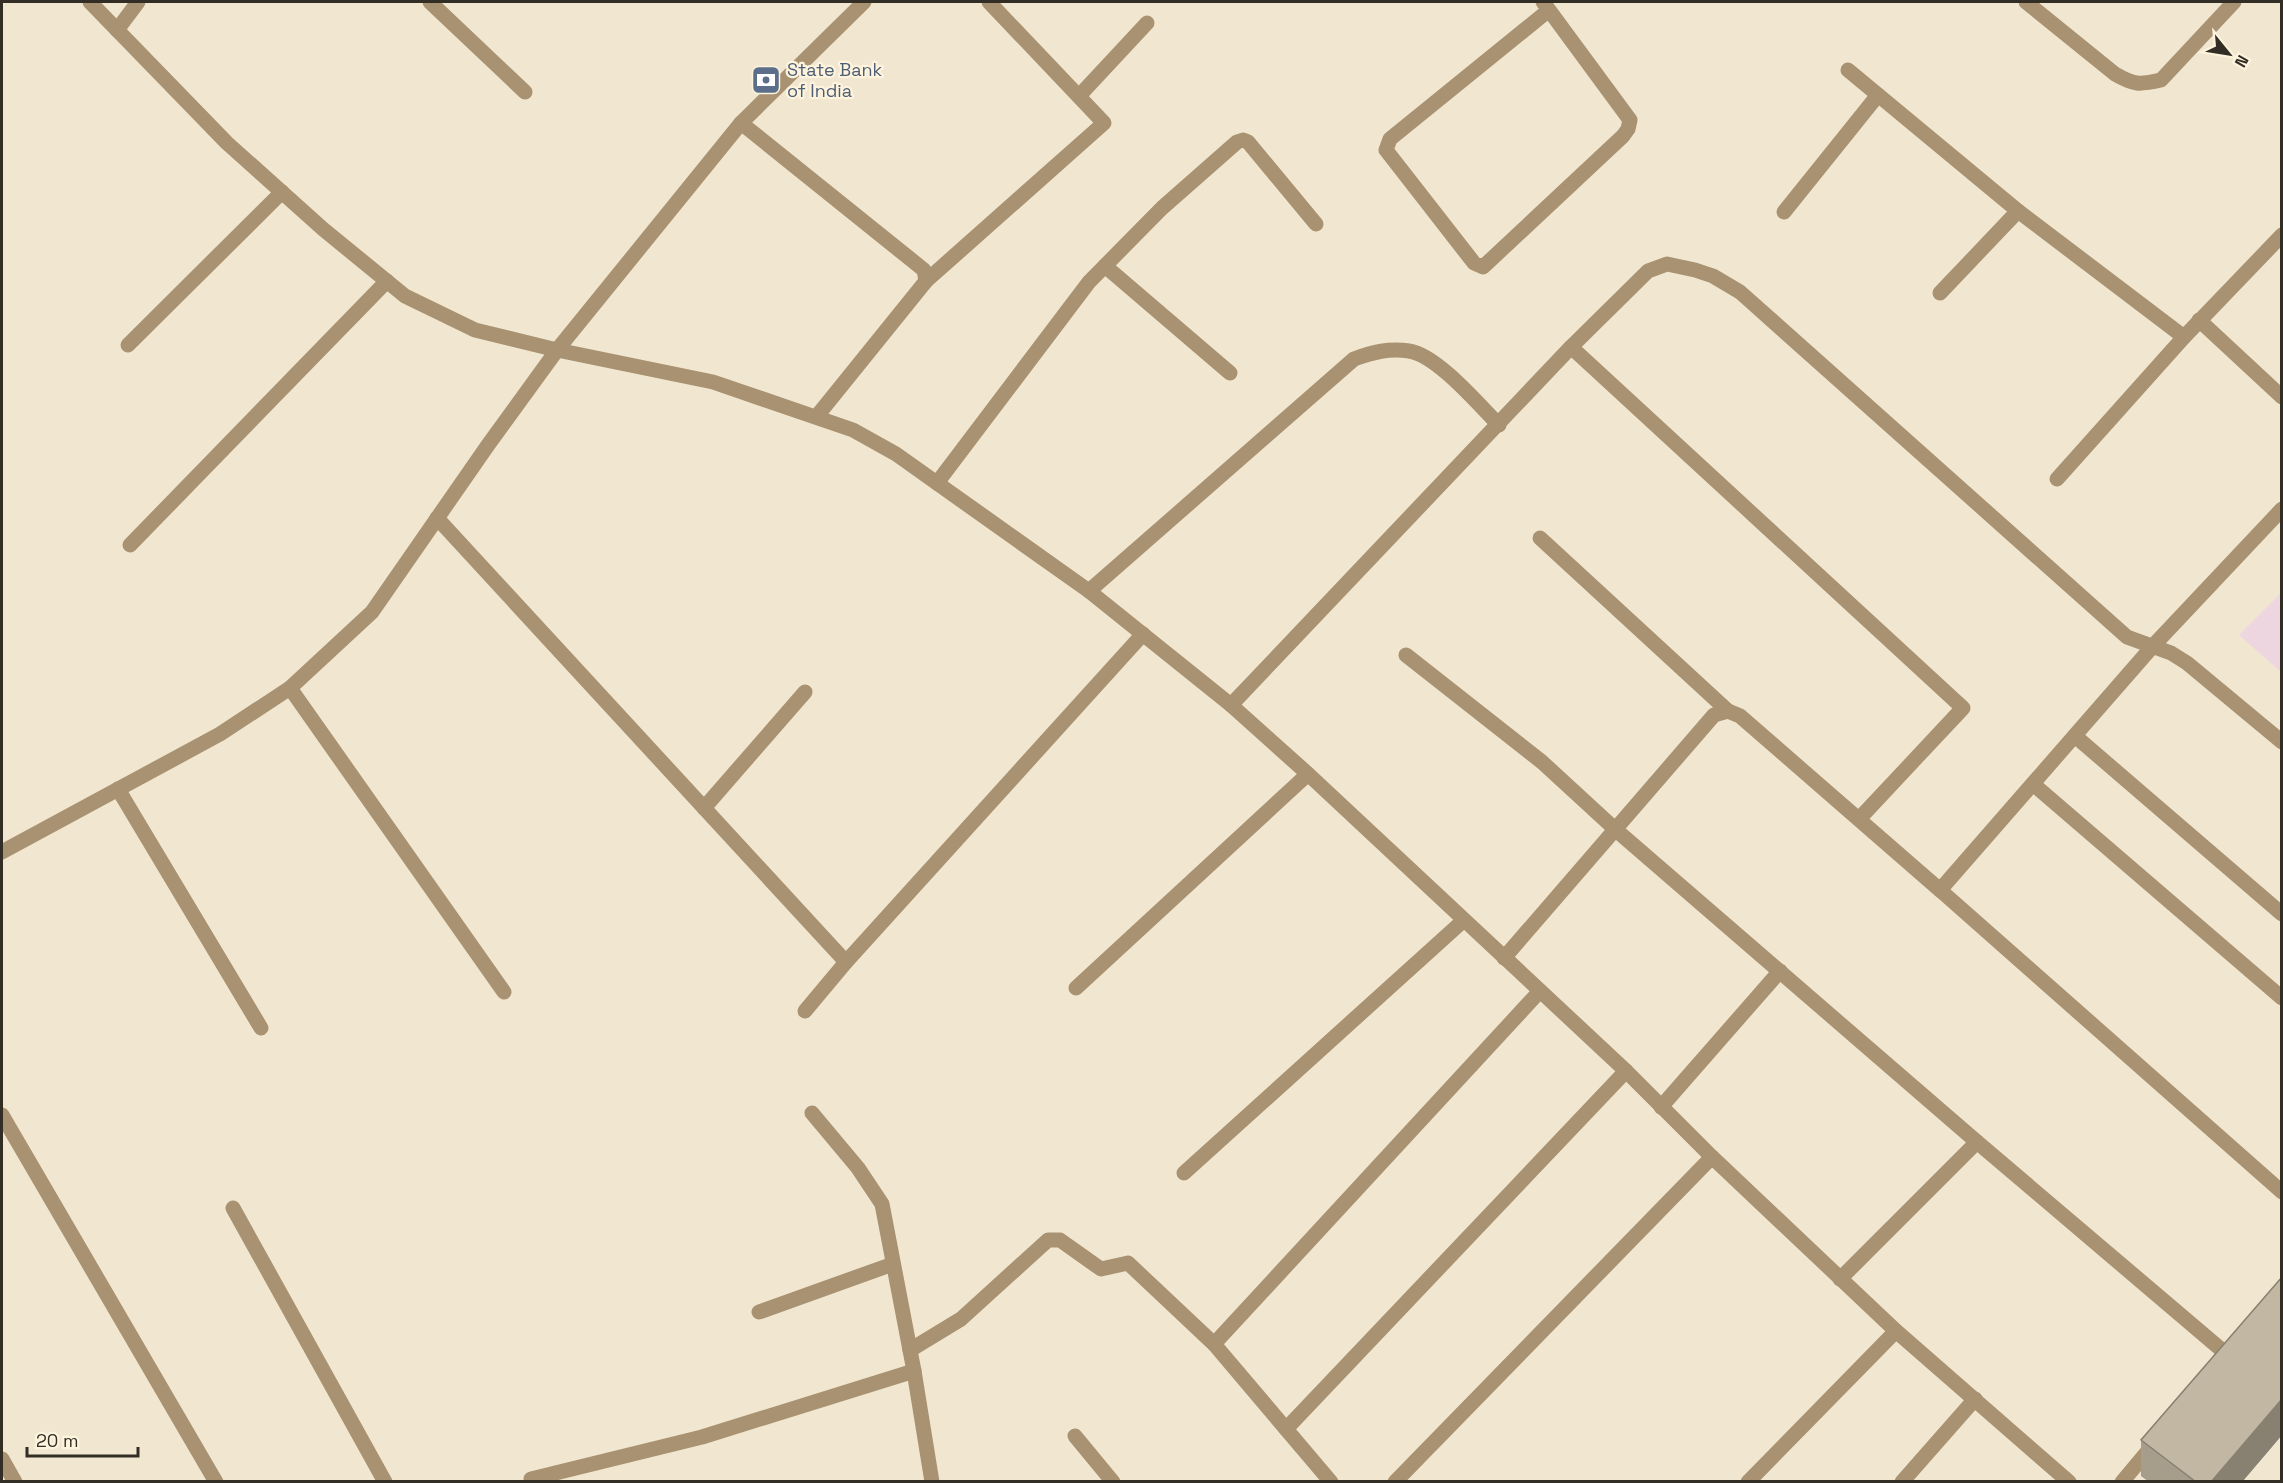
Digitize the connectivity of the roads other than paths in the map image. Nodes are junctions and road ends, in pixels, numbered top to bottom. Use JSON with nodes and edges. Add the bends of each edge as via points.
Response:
{"nodes":[{"id":1,"x":90,"y":2,"type":"edge"},
{"id":2,"x":138,"y":2,"type":"edge"},
{"id":3,"x":430,"y":2,"type":"edge"},
{"id":4,"x":864,"y":2,"type":"edge"},
{"id":5,"x":989,"y":2,"type":"edge"},
{"id":6,"x":2026,"y":2,"type":"edge"},
{"id":7,"x":2234,"y":2,"type":"edge"},
{"id":8,"x":1546,"y":6,"type":"edge"},
{"id":9,"x":1147,"y":23,"type":"dead end"},
{"id":10,"x":117,"y":30,"type":"junction"},
{"id":11,"x":1848,"y":70,"type":"dead end"},
{"id":12,"x":525,"y":93,"type":"dead end"},
{"id":13,"x":1878,"y":95,"type":"junction"},
{"id":14,"x":1079,"y":96,"type":"junction"},
{"id":15,"x":741,"y":123,"type":"junction"},
{"id":16,"x":282,"y":192,"type":"junction"},
{"id":17,"x":2018,"y":211,"type":"junction"},
{"id":18,"x":1784,"y":212,"type":"dead end"},
{"id":19,"x":1316,"y":224,"type":"dead end"},
{"id":20,"x":2282,"y":235,"type":"edge"},
{"id":21,"x":1105,"y":266,"type":"junction"},
{"id":22,"x":387,"y":281,"type":"junction"},
{"id":23,"x":926,"y":281,"type":"junction"},
{"id":24,"x":1940,"y":293,"type":"dead end"},
{"id":25,"x":2199,"y":320,"type":"junction"},
{"id":26,"x":2184,"y":337,"type":"junction"},
{"id":27,"x":128,"y":345,"type":"dead end"},
{"id":28,"x":1571,"y":347,"type":"junction"},
{"id":29,"x":557,"y":350,"type":"junction"},
{"id":30,"x":1230,"y":373,"type":"dead end"},
{"id":31,"x":2282,"y":397,"type":"edge"},
{"id":32,"x":817,"y":416,"type":"junction"},
{"id":33,"x":1499,"y":425,"type":"junction"},
{"id":34,"x":2057,"y":479,"type":"dead end"},
{"id":35,"x":937,"y":483,"type":"junction"},
{"id":36,"x":2282,"y":510,"type":"edge"},
{"id":37,"x":437,"y":518,"type":"junction"},
{"id":38,"x":1540,"y":538,"type":"dead end"},
{"id":39,"x":130,"y":545,"type":"dead end"},
{"id":40,"x":1089,"y":591,"type":"junction"},
{"id":41,"x":1143,"y":634,"type":"junction"},
{"id":42,"x":2152,"y":647,"type":"junction"},
{"id":43,"x":1406,"y":655,"type":"dead end"},
{"id":44,"x":290,"y":688,"type":"junction"},
{"id":45,"x":805,"y":692,"type":"dead end"},
{"id":46,"x":1232,"y":705,"type":"junction"},
{"id":47,"x":1728,"y":711,"type":"junction"},
{"id":48,"x":2075,"y":736,"type":"junction"},
{"id":49,"x":2282,"y":742,"type":"edge"},
{"id":50,"x":1308,"y":774,"type":"junction"},
{"id":51,"x":2033,"y":784,"type":"junction"},
{"id":52,"x":118,"y":789,"type":"junction"},
{"id":53,"x":704,"y":808,"type":"junction"},
{"id":54,"x":1858,"y":819,"type":"junction"},
{"id":55,"x":1616,"y":830,"type":"junction"},
{"id":56,"x":2,"y":852,"type":"edge"},
{"id":57,"x":1940,"y":890,"type":"junction"},
{"id":58,"x":2282,"y":914,"type":"edge"},
{"id":59,"x":1464,"y":921,"type":"junction"},
{"id":60,"x":1504,"y":958,"type":"junction"},
{"id":61,"x":846,"y":962,"type":"junction"},
{"id":62,"x":1780,"y":970,"type":"junction"},
{"id":63,"x":1076,"y":988,"type":"dead end"},
{"id":64,"x":1540,"y":991,"type":"junction"},
{"id":65,"x":504,"y":993,"type":"dead end"},
{"id":66,"x":2282,"y":998,"type":"edge"},
{"id":67,"x":805,"y":1011,"type":"dead end"},
{"id":68,"x":261,"y":1028,"type":"dead end"},
{"id":69,"x":1626,"y":1071,"type":"junction"},
{"id":70,"x":1661,"y":1107,"type":"junction"},
{"id":71,"x":812,"y":1113,"type":"dead end"},
{"id":72,"x":2,"y":1115,"type":"edge"},
{"id":73,"x":1977,"y":1142,"type":"junction"},
{"id":74,"x":1712,"y":1157,"type":"junction"},
{"id":75,"x":1184,"y":1173,"type":"dead end"},
{"id":76,"x":2282,"y":1192,"type":"edge"},
{"id":77,"x":233,"y":1208,"type":"dead end"},
{"id":78,"x":893,"y":1264,"type":"junction"},
{"id":79,"x":1840,"y":1279,"type":"junction"},
{"id":80,"x":759,"y":1312,"type":"dead end"},
{"id":81,"x":1896,"y":1331,"type":"junction"},
{"id":82,"x":1214,"y":1344,"type":"junction"},
{"id":83,"x":910,"y":1350,"type":"junction"},
{"id":84,"x":2230,"y":1357,"type":"edge"},
{"id":85,"x":914,"y":1371,"type":"junction"},
{"id":86,"x":1975,"y":1399,"type":"junction"},
{"id":87,"x":1286,"y":1429,"type":"junction"},
{"id":88,"x":1075,"y":1436,"type":"dead end"},
{"id":89,"x":2160,"y":1437,"type":"edge"},
{"id":90,"x":2,"y":1459,"type":"edge"},
{"id":91,"x":531,"y":1479,"type":"dead end"},
{"id":92,"x":15,"y":1482,"type":"edge"},
{"id":93,"x":216,"y":1482,"type":"edge"},
{"id":94,"x":386,"y":1482,"type":"edge"},
{"id":95,"x":932,"y":1482,"type":"edge"},
{"id":96,"x":1113,"y":1482,"type":"edge"},
{"id":97,"x":1331,"y":1482,"type":"edge"},
{"id":98,"x":1395,"y":1482,"type":"edge"},
{"id":99,"x":1748,"y":1482,"type":"edge"},
{"id":100,"x":1902,"y":1482,"type":"edge"},
{"id":101,"x":2068,"y":1482,"type":"edge"},
{"id":102,"x":2122,"y":1482,"type":"edge"}],
"edges":[{"from":1,"to":10,"type":"street"},
{"from":2,"to":10,"type":"street"},
{"from":3,"to":12,"type":"street"},
{"from":4,"to":15,"type":"street"},
{"from":5,"to":14,"type":"street"},
{"from":6,"to":7,"type":"street","via":[[2115,74],[2132,84],[2144,84],[2161,80]]},
{"from":8,"to":8,"type":"street","via":[[1390,139],[1386,150],[1474,263],[1483,267],[1628,129],[1630,120]]},
{"from":9,"to":14,"type":"street"},
{"from":10,"to":16,"type":"street","via":[[227,143]]},
{"from":11,"to":13,"type":"street"},
{"from":13,"to":17,"type":"street"},
{"from":13,"to":18,"type":"street"},
{"from":14,"to":23,"type":"street","via":[[1104,123]]},
{"from":15,"to":23,"type":"street","via":[[924,270]]},
{"from":15,"to":29,"type":"street"},
{"from":16,"to":22,"type":"street"},
{"from":16,"to":27,"type":"street"},
{"from":17,"to":24,"type":"street"},
{"from":17,"to":26,"type":"street"},
{"from":19,"to":21,"type":"street","via":[[1248,142],[1242,140],[1161,208]]},
{"from":20,"to":25,"type":"street"},
{"from":21,"to":30,"type":"street"},
{"from":21,"to":35,"type":"street"},
{"from":22,"to":29,"type":"street","via":[[405,296],[475,330]]},
{"from":22,"to":39,"type":"street"},
{"from":23,"to":32,"type":"street"},
{"from":25,"to":26,"type":"street"},
{"from":25,"to":31,"type":"street"},
{"from":26,"to":34,"type":"street"},
{"from":28,"to":33,"type":"street"},
{"from":28,"to":42,"type":"street","via":[[1648,270],[1667,264],[1713,276],[1740,292],[2127,637]]},
{"from":28,"to":54,"type":"street","via":[[1963,708]]},
{"from":29,"to":32,"type":"street","via":[[713,382]]},
{"from":29,"to":37,"type":"street"},
{"from":32,"to":35,"type":"street","via":[[896,454]]},
{"from":33,"to":40,"type":"street","via":[[1439,365],[1412,351],[1379,350],[1354,359]]},
{"from":33,"to":46,"type":"street"},
{"from":35,"to":40,"type":"street"},
{"from":36,"to":42,"type":"street"},
{"from":37,"to":44,"type":"street","via":[[372,612]]},
{"from":37,"to":53,"type":"street"},
{"from":38,"to":47,"type":"street"},
{"from":40,"to":41,"type":"street"},
{"from":41,"to":46,"type":"street"},
{"from":41,"to":61,"type":"street"},
{"from":42,"to":48,"type":"street"},
{"from":42,"to":49,"type":"street","via":[[2187,663]]},
{"from":43,"to":55,"type":"street","via":[[1542,762]]},
{"from":44,"to":52,"type":"street","via":[[220,734]]},
{"from":44,"to":65,"type":"street"},
{"from":45,"to":53,"type":"street"},
{"from":46,"to":50,"type":"street"},
{"from":47,"to":54,"type":"street","via":[[1740,716]]},
{"from":47,"to":55,"type":"street","via":[[1714,715]]},
{"from":48,"to":51,"type":"street"},
{"from":48,"to":58,"type":"street"},
{"from":50,"to":59,"type":"street"},
{"from":50,"to":63,"type":"street"},
{"from":51,"to":57,"type":"street"},
{"from":51,"to":66,"type":"street"},
{"from":52,"to":56,"type":"street"},
{"from":52,"to":68,"type":"street"},
{"from":53,"to":61,"type":"street"},
{"from":54,"to":57,"type":"street"},
{"from":55,"to":60,"type":"street"},
{"from":55,"to":62,"type":"street"},
{"from":57,"to":76,"type":"street"},
{"from":59,"to":60,"type":"street"},
{"from":59,"to":75,"type":"street"},
{"from":60,"to":64,"type":"street"},
{"from":61,"to":67,"type":"street"},
{"from":62,"to":70,"type":"street"},
{"from":62,"to":73,"type":"street"},
{"from":64,"to":69,"type":"street"},
{"from":64,"to":82,"type":"street"},
{"from":69,"to":70,"type":"street"},
{"from":69,"to":87,"type":"street"},
{"from":70,"to":74,"type":"street"},
{"from":71,"to":78,"type":"street","via":[[882,1204]]},
{"from":72,"to":93,"type":"street"},
{"from":73,"to":79,"type":"street"},
{"from":73,"to":84,"type":"street"},
{"from":74,"to":79,"type":"street"},
{"from":74,"to":98,"type":"street"},
{"from":77,"to":94,"type":"street"},
{"from":78,"to":80,"type":"street"},
{"from":78,"to":83,"type":"street"},
{"from":79,"to":81,"type":"street"},
{"from":81,"to":86,"type":"street"},
{"from":81,"to":99,"type":"street"},
{"from":82,"to":83,"type":"street","via":[[1128,1263],[1101,1269],[1060,1240],[1048,1240],[961,1319]]},
{"from":82,"to":87,"type":"street"},
{"from":83,"to":85,"type":"street"},
{"from":85,"to":91,"type":"street","via":[[702,1437]]},
{"from":85,"to":95,"type":"street"},
{"from":86,"to":100,"type":"street"},
{"from":86,"to":101,"type":"street"},
{"from":87,"to":97,"type":"street"},
{"from":88,"to":96,"type":"street"},
{"from":89,"to":102,"type":"street"},
{"from":90,"to":92,"type":"street"}]}
